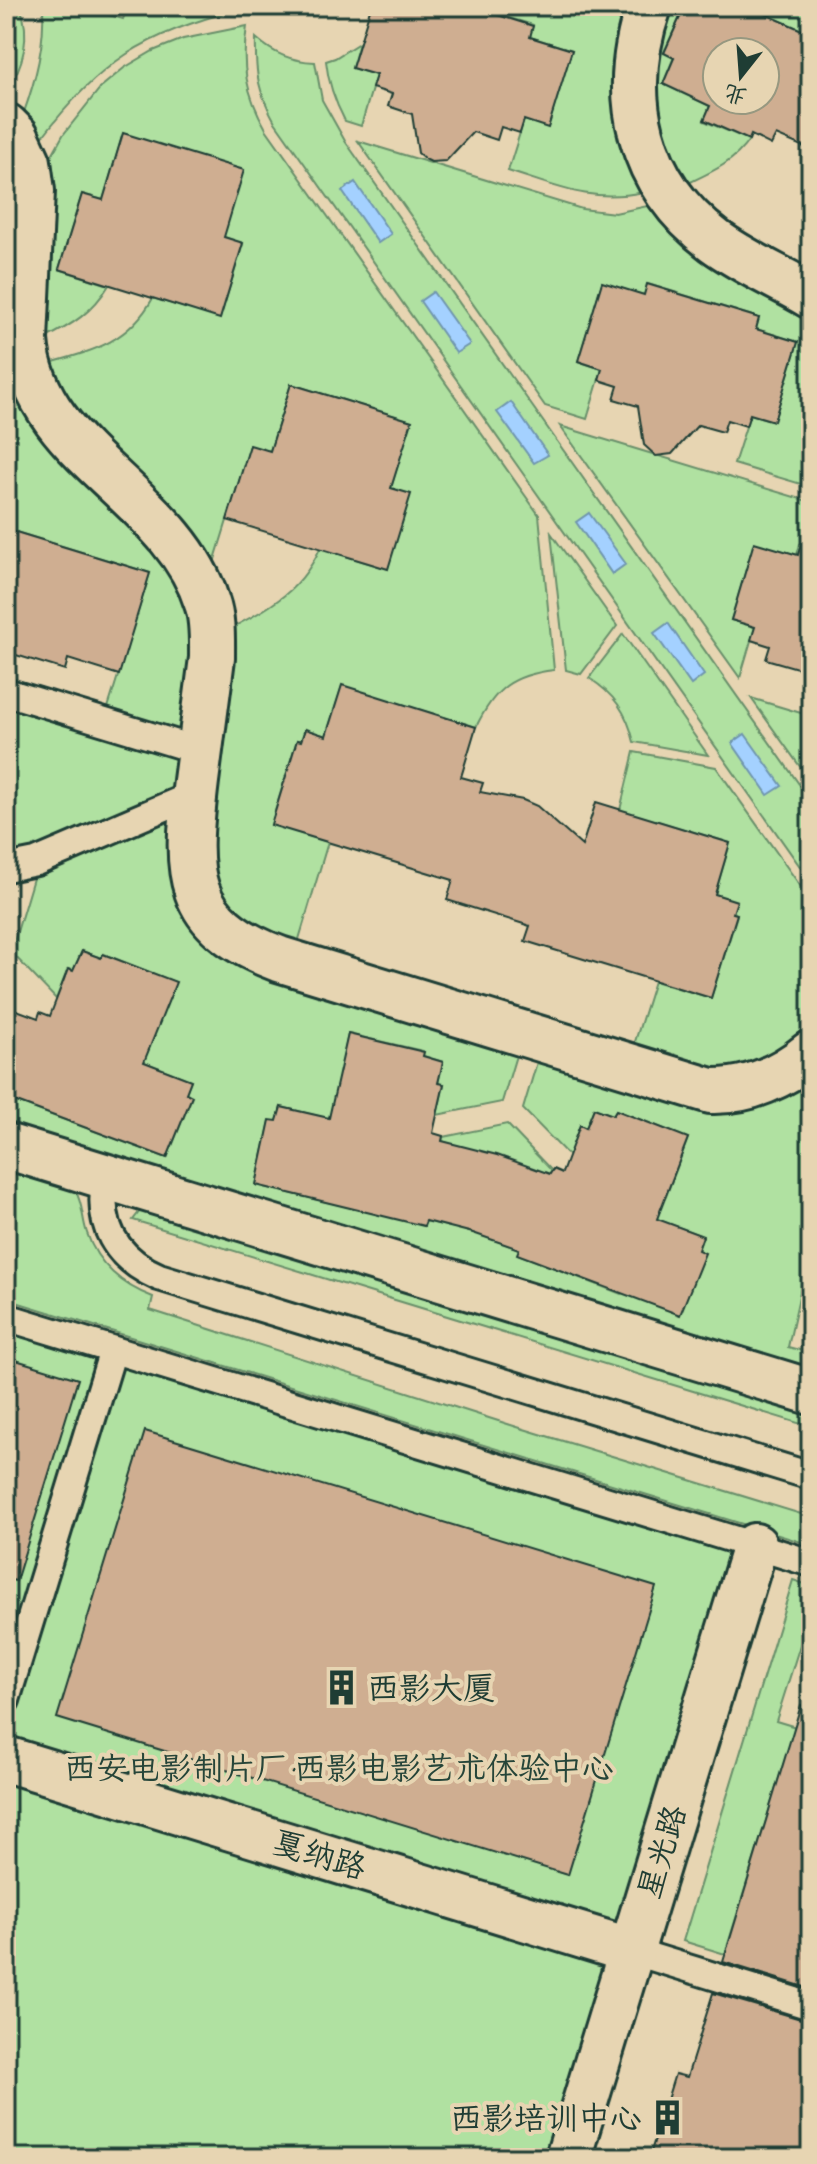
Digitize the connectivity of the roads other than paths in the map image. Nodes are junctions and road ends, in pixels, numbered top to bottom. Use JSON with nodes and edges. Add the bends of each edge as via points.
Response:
{"nodes":[{"id":1,"x":649,"y":6,"type":"edge"},
{"id":2,"x":6,"y":126,"type":"edge"},
{"id":3,"x":811,"y":296,"type":"edge"},
{"id":4,"x":16,"y":337,"type":"edge"},
{"id":5,"x":6,"y":692,"type":"edge"},
{"id":6,"x":200,"y":751,"type":"junction"},
{"id":7,"x":195,"y":794,"type":"junction"},
{"id":8,"x":6,"y":868,"type":"edge"},
{"id":9,"x":811,"y":1053,"type":"edge"},
{"id":10,"x":6,"y":1146,"type":"edge"},
{"id":11,"x":106,"y":1177,"type":"junction"},
{"id":12,"x":6,"y":1317,"type":"edge"},
{"id":13,"x":113,"y":1350,"type":"junction"},
{"id":14,"x":811,"y":1392,"type":"edge"},
{"id":15,"x":811,"y":1476,"type":"edge"},
{"id":16,"x":755,"y":1546,"type":"junction"},
{"id":17,"x":811,"y":1563,"type":"edge"},
{"id":18,"x":6,"y":1700,"type":"edge"},
{"id":19,"x":6,"y":1759,"type":"edge"},
{"id":20,"x":632,"y":1951,"type":"junction"},
{"id":21,"x":811,"y":2006,"type":"edge"},
{"id":22,"x":568,"y":2158,"type":"edge"}],
"edges":[{"from":1,"to":3,"type":"street","via":[[635,62],[636,103],[643,143],[658,178],[715,240]]},
{"from":2,"to":4,"type":"street","via":[[28,162],[32,191]]},
{"from":4,"to":6,"type":"street","via":[[38,393],[58,423],[173,538],[195,573],[213,635]]},
{"from":5,"to":6,"type":"lane"},
{"from":6,"to":7,"type":"street"},
{"from":7,"to":8,"type":"lane","via":[[36,862]]},
{"from":7,"to":9,"type":"street","via":[[190,864],[195,888],[213,919],[256,951],[711,1091],[746,1088],[779,1075]]},
{"from":10,"to":11,"type":"street"},
{"from":11,"to":14,"type":"street"},
{"from":11,"to":15,"type":"lane","via":[[103,1208],[112,1238],[132,1262],[159,1277]]},
{"from":12,"to":13,"type":"lane"},
{"from":13,"to":16,"type":"lane"},
{"from":13,"to":18,"type":"lane"},
{"from":16,"to":17,"type":"lane"},
{"from":16,"to":20,"type":"street","name":"星光路"},
{"from":19,"to":20,"type":"street","name":"戛纳路"},
{"from":20,"to":21,"type":"lane"},
{"from":20,"to":22,"type":"street","name":"星光路"}]}
